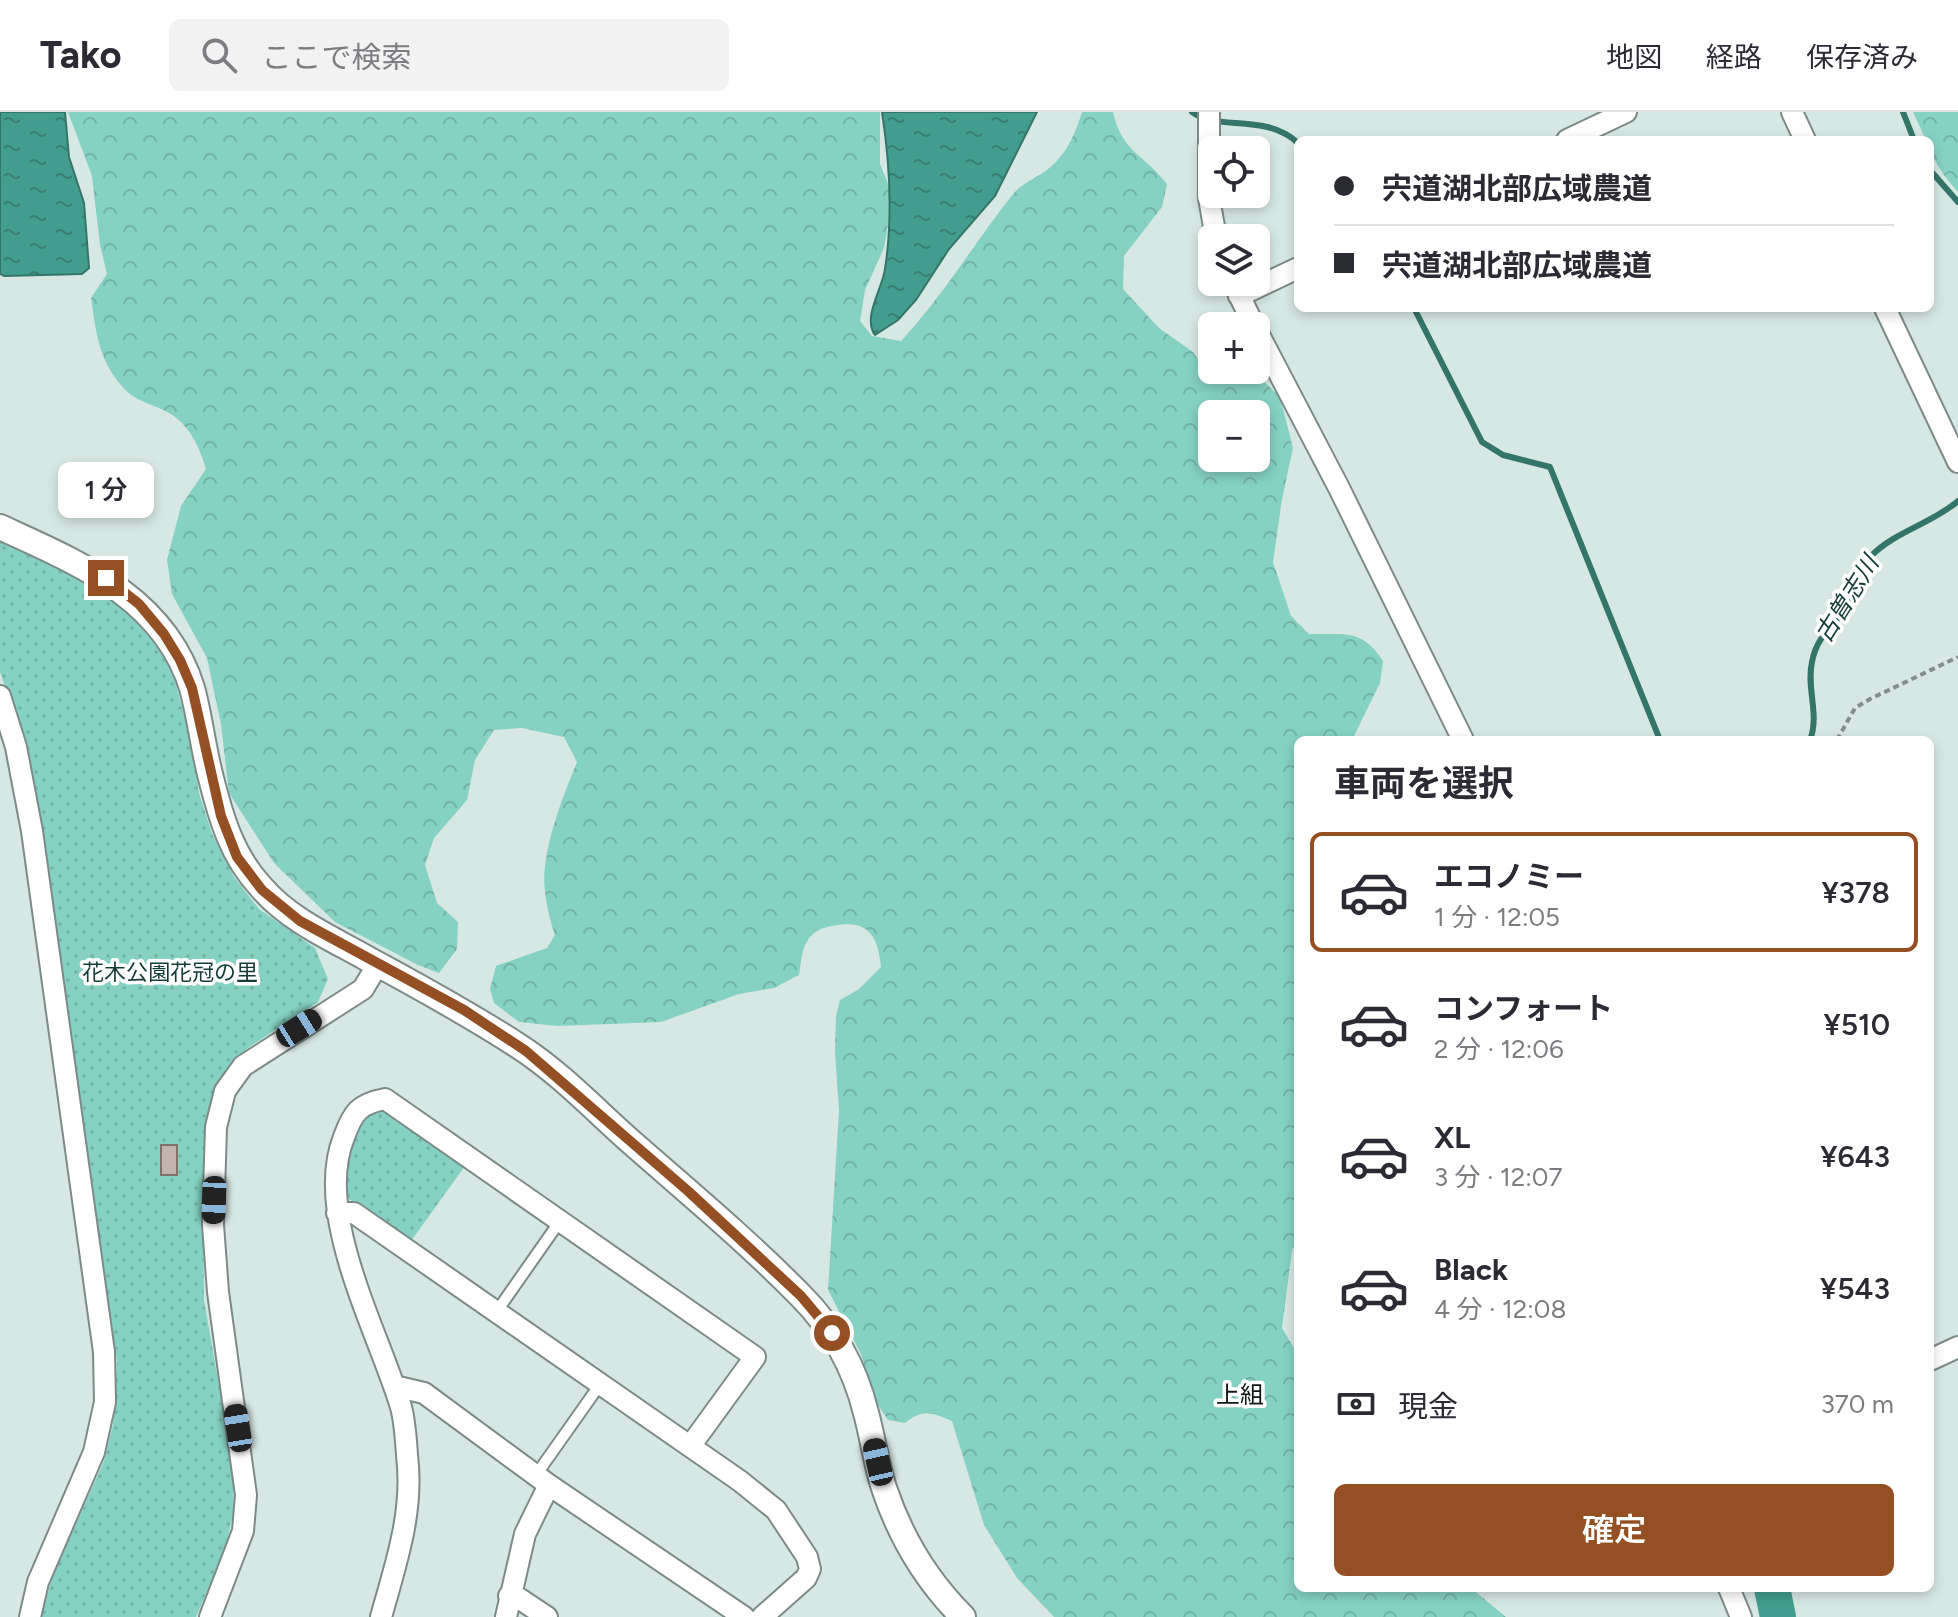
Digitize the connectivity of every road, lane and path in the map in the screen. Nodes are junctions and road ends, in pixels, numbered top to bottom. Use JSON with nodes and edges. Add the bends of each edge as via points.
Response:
{"nodes":[{"id":1,"x":1209,"y":112,"type":"edge"},
{"id":2,"x":1626,"y":112,"type":"edge"},
{"id":3,"x":1792,"y":112,"type":"edge"},
{"id":4,"x":1575,"y":136,"type":"edge"},
{"id":5,"x":1803,"y":136,"type":"edge"},
{"id":6,"x":1214,"y":224,"type":"edge"},
{"id":7,"x":1294,"y":269,"type":"edge"},
{"id":8,"x":1270,"y":277,"type":"edge"},
{"id":9,"x":1887,"y":312,"type":"edge"},
{"id":10,"x":1270,"y":357,"type":"edge"},
{"id":11,"x":1958,"y":462,"type":"edge"},
{"id":12,"x":0,"y":527,"type":"edge"},
{"id":13,"x":1958,"y":657,"type":"edge"},
{"id":14,"x":0,"y":696,"type":"edge"},
{"id":15,"x":1461,"y":736,"type":"edge"},
{"id":16,"x":1839,"y":736,"type":"edge"},
{"id":17,"x":378,"y":964,"type":"junction"},
{"id":18,"x":337,"y":1213,"type":"junction"},
{"id":19,"x":560,"y":1221,"type":"junction"},
{"id":20,"x":497,"y":1311,"type":"junction"},
{"id":21,"x":1958,"y":1347,"type":"edge"},
{"id":22,"x":1934,"y":1358,"type":"edge"},
{"id":23,"x":601,"y":1383,"type":"junction"},
{"id":24,"x":394,"y":1386,"type":"junction"},
{"id":25,"x":691,"y":1445,"type":"junction"},
{"id":26,"x":542,"y":1480,"type":"junction"},
{"id":27,"x":1731,"y":1592,"type":"edge"},
{"id":28,"x":507,"y":1607,"type":"edge"},
{"id":29,"x":952,"y":1614,"type":"edge"},
{"id":30,"x":30,"y":1617,"type":"edge"},
{"id":31,"x":210,"y":1617,"type":"edge"},
{"id":32,"x":381,"y":1617,"type":"edge"},
{"id":33,"x":547,"y":1617,"type":"edge"},
{"id":34,"x":744,"y":1617,"type":"edge"},
{"id":35,"x":762,"y":1617,"type":"edge"},
{"id":36,"x":1741,"y":1617,"type":"edge"}],
"edges":[{"from":1,"to":6,"type":"street"},
{"from":2,"to":4,"type":"street"},
{"from":3,"to":5,"type":"street"},
{"from":7,"to":8,"type":"street"},
{"from":9,"to":11,"type":"street"},
{"from":10,"to":15,"type":"street"},
{"from":12,"to":17,"type":"street","via":[[106,578],[139,604],[164,634],[192,688],[221,816],[237,857],[262,890],[300,921]]},
{"from":13,"to":16,"type":"path","via":[[1855,708]]},
{"from":14,"to":30,"type":"street","via":[[32,831],[104,1352],[105,1402],[94,1452],[38,1582]]},
{"from":17,"to":29,"type":"street","via":[[526,1051],[801,1296],[832,1333],[850,1366],[883,1488],[903,1535]]},
{"from":17,"to":31,"type":"street","via":[[363,989],[243,1066],[225,1091],[216,1127],[213,1225],[246,1495],[243,1531]]},
{"from":18,"to":19,"type":"street","via":[[334,1183],[350,1121],[366,1102],[385,1099]]},
{"from":18,"to":20,"type":"street","via":[[354,1213]]},
{"from":18,"to":24,"type":"street"},
{"from":19,"to":20,"type":"lane"},
{"from":19,"to":25,"type":"street","via":[[755,1357]]},
{"from":20,"to":23,"type":"street"},
{"from":21,"to":22,"type":"street"},
{"from":23,"to":25,"type":"street"},
{"from":23,"to":26,"type":"lane"},
{"from":24,"to":26,"type":"street","via":[[424,1393]]},
{"from":24,"to":32,"type":"street","via":[[402,1411],[410,1491],[404,1535]]},
{"from":25,"to":35,"type":"street","via":[[776,1510],[810,1563],[806,1578]]},
{"from":26,"to":28,"type":"street"},
{"from":26,"to":34,"type":"street"},
{"from":27,"to":36,"type":"street"},
{"from":28,"to":33,"type":"street","via":[[520,1599]]}]}
